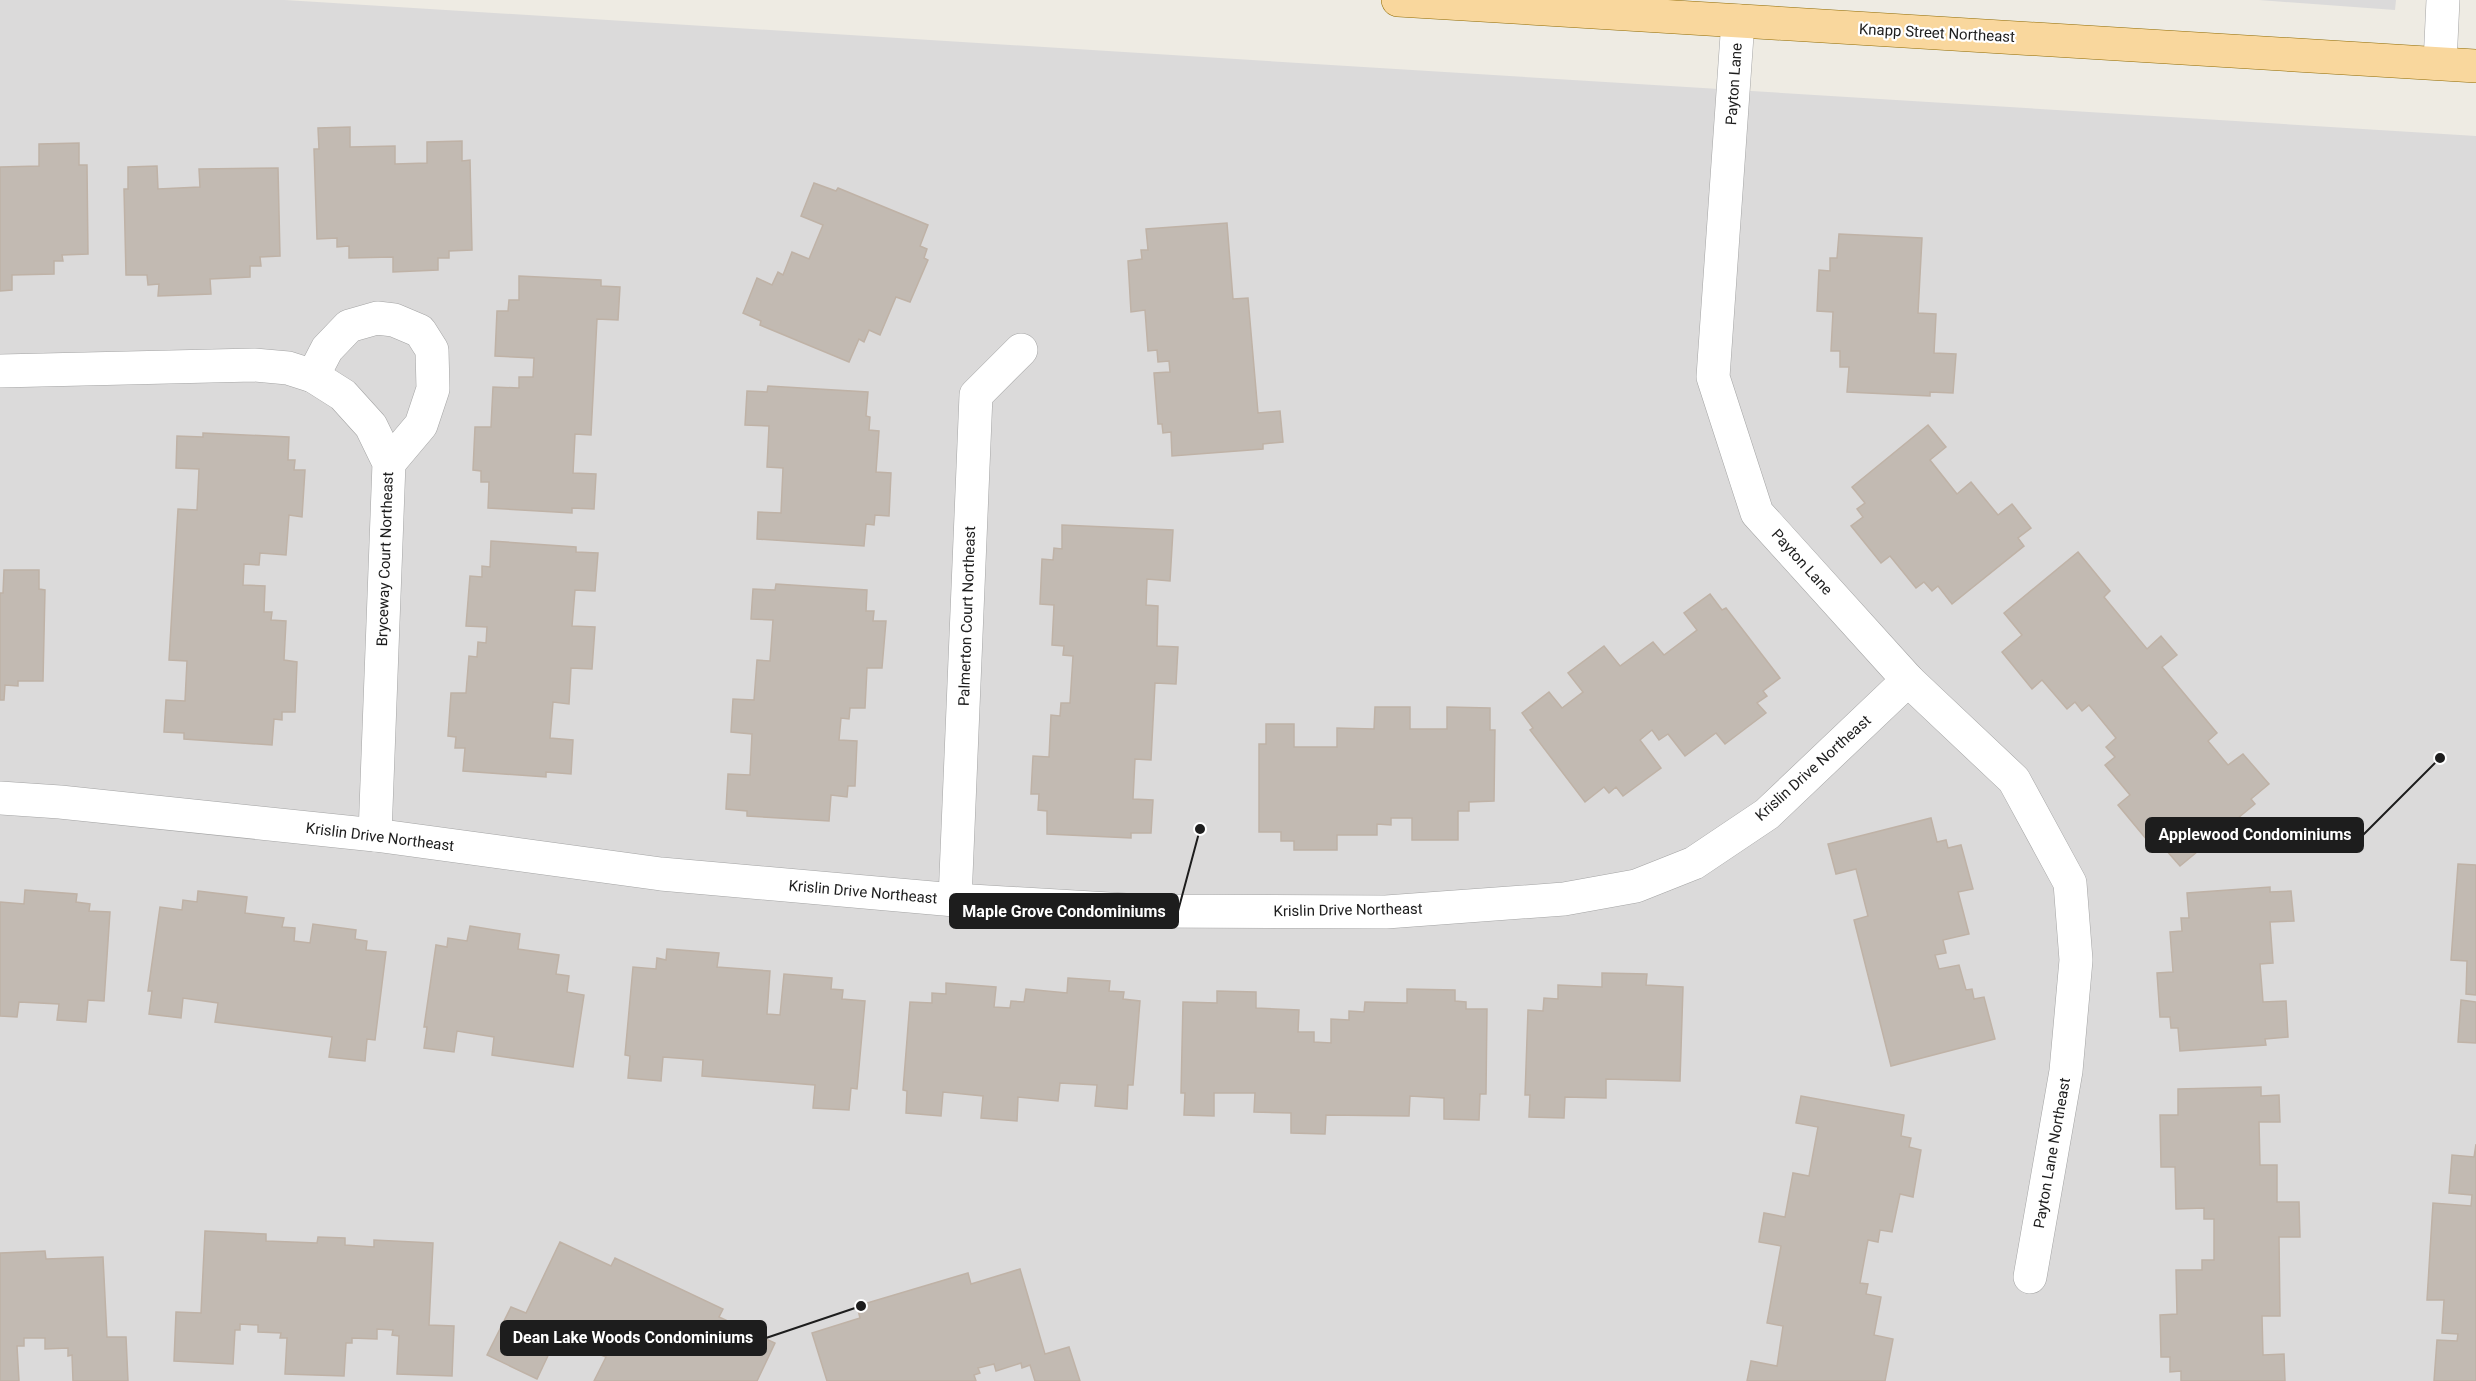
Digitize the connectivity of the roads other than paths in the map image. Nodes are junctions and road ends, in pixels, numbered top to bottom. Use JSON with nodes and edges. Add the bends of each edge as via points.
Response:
{"nodes":[{"id":1,"x":1398,"y":0,"type":"edge"},
{"id":2,"x":2443,"y":0,"type":"edge"},
{"id":3,"x":1738,"y":21,"type":"junction"},
{"id":4,"x":2440,"y":63,"type":"junction"},
{"id":5,"x":2476,"y":66,"type":"edge"},
{"id":6,"x":1021,"y":350,"type":"dead end"},
{"id":7,"x":0,"y":370,"type":"edge"},
{"id":8,"x":313,"y":376,"type":"junction"},
{"id":9,"x":389,"y":463,"type":"junction"},
{"id":10,"x":1908,"y":680,"type":"junction"},
{"id":11,"x":0,"y":798,"type":"edge"},
{"id":12,"x":375,"y":835,"type":"junction"},
{"id":13,"x":955,"y":900,"type":"junction"},
{"id":14,"x":2070,"y":1027,"type":"joint"},
{"id":15,"x":2031,"y":1277,"type":"dead end"}],
"edges":[{"from":1,"to":3,"type":"main road","name":"Knapp Street Northeast"},
{"from":2,"to":4,"type":"street"},
{"from":3,"to":4,"type":"main road","name":"Knapp Street Northeast"},
{"from":3,"to":10,"type":"street","name":"Payton Lane","via":[[1713,377],[1757,513]]},
{"from":4,"to":5,"type":"main road","name":"Knapp Street Northeast"},
{"from":6,"to":13,"type":"street","name":"Palmerton Court Northeast","via":[[976,395]]},
{"from":7,"to":8,"type":"street","name":"Bryceway Court Northeast","via":[[254,365],[288,368]]},
{"from":8,"to":9,"type":"street","name":"Bryceway Court Northeast","via":[[343,396],[372,426]]},
{"from":8,"to":9,"type":"street","via":[[327,349],[349,326],[377,318],[394,320],[420,331],[432,350],[433,388],[421,425]]},
{"from":9,"to":12,"type":"street","name":"Bryceway Court Northeast"},
{"from":10,"to":13,"type":"street","name":"Krislin Drive Northeast","via":[[1767,814],[1694,863],[1636,885],[1564,899],[1386,912],[1143,911]]},
{"from":10,"to":14,"type":"street","name":"Payton Lane","via":[[2014,780],[2070,883],[2076,960]]},
{"from":11,"to":12,"type":"street","name":"Krislin Drive Northeast"},
{"from":12,"to":13,"type":"street","name":"Krislin Drive Northeast","via":[[661,874]]},
{"from":14,"to":15,"type":"street","name":"Payton Lane Northeast"}]}
